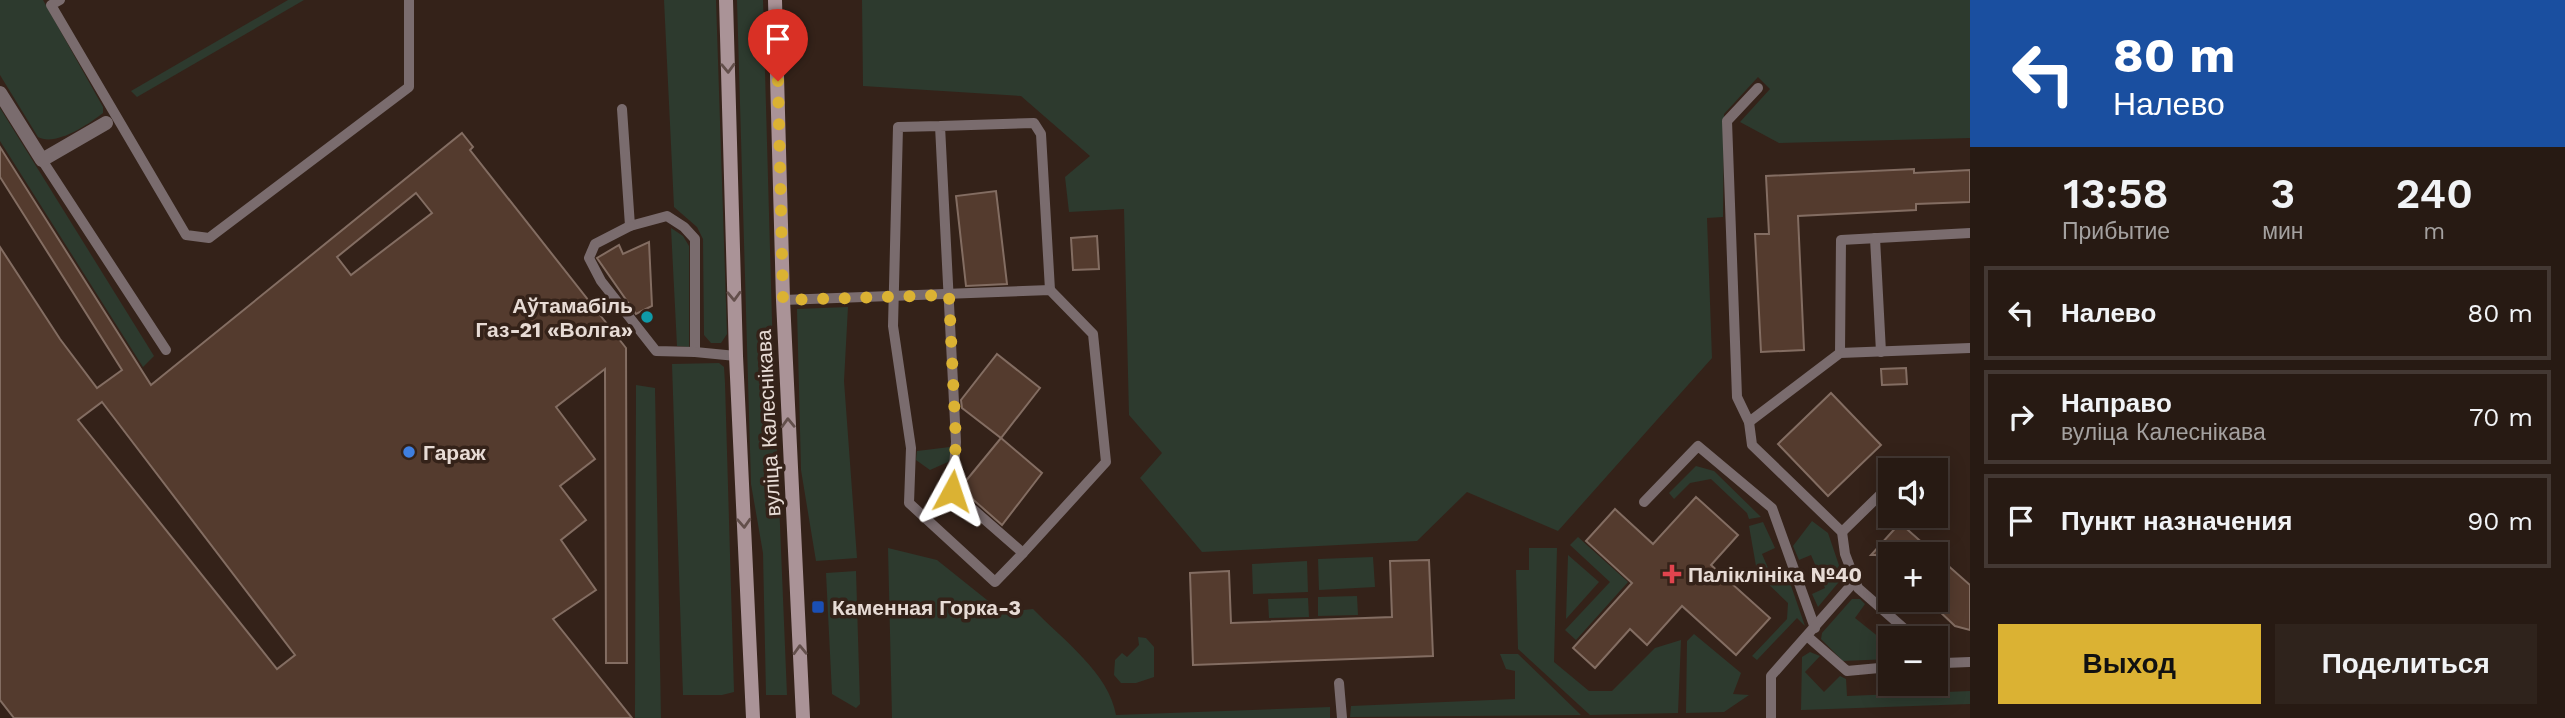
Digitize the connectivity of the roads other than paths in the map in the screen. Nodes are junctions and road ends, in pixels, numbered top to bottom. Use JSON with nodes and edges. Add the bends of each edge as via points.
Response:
{"nodes":[{"id":1,"x":60,"y":0,"type":"edge"},
{"id":2,"x":409,"y":0,"type":"edge"},
{"id":3,"x":726,"y":0,"type":"edge"},
{"id":4,"x":775,"y":0,"type":"edge"},
{"id":5,"x":1758,"y":88,"type":"dead end"},
{"id":6,"x":0,"y":93,"type":"edge"},
{"id":7,"x":622,"y":109,"type":"dead end"},
{"id":8,"x":111,"y":120,"type":"junction"},
{"id":9,"x":940,"y":126,"type":"junction"},
{"id":10,"x":42,"y":160,"type":"junction"},
{"id":11,"x":630,"y":226,"type":"junction"},
{"id":12,"x":1970,"y":233,"type":"edge"},
{"id":13,"x":1875,"y":238,"type":"junction"},
{"id":14,"x":1050,"y":290,"type":"junction"},
{"id":15,"x":949,"y":295,"type":"junction"},
{"id":16,"x":894,"y":296,"type":"junction"},
{"id":17,"x":783,"y":300,"type":"junction"},
{"id":18,"x":1970,"y":348,"type":"edge"},
{"id":19,"x":166,"y":351,"type":"dead end"},
{"id":20,"x":695,"y":352,"type":"junction"},
{"id":21,"x":1881,"y":352,"type":"junction"},
{"id":22,"x":1840,"y":353,"type":"junction"},
{"id":23,"x":736,"y":356,"type":"junction"},
{"id":24,"x":1749,"y":422,"type":"junction"},
{"id":25,"x":1878,"y":497,"type":"edge"},
{"id":26,"x":1644,"y":502,"type":"dead end"},
{"id":27,"x":1842,"y":532,"type":"junction"},
{"id":28,"x":1023,"y":553,"type":"junction"},
{"id":29,"x":1854,"y":582,"type":"junction"},
{"id":30,"x":1902,"y":626,"type":"edge"},
{"id":31,"x":1815,"y":628,"type":"junction"},
{"id":32,"x":1807,"y":636,"type":"junction"},
{"id":33,"x":1970,"y":662,"type":"edge"},
{"id":34,"x":1948,"y":663,"type":"edge"},
{"id":35,"x":1878,"y":668,"type":"edge"},
{"id":36,"x":1339,"y":683,"type":"dead end"},
{"id":37,"x":753,"y":718,"type":"edge"},
{"id":38,"x":803,"y":718,"type":"edge"},
{"id":39,"x":1342,"y":718,"type":"edge"},
{"id":40,"x":1771,"y":718,"type":"edge"}],
"edges":[{"from":1,"to":8,"type":"lane","via":[[51,5]]},
{"from":2,"to":8,"type":"lane","via":[[408,87],[209,237],[186,235]]},
{"from":3,"to":23,"type":"main road","name":"вуліца Калеснікава","one_way":true},
{"from":4,"to":17,"type":"main road","name":"вуліца Калеснікава"},
{"from":5,"to":24,"type":"lane","via":[[1727,121],[1737,397]]},
{"from":6,"to":10,"type":"street"},
{"from":7,"to":11,"type":"lane"},
{"from":8,"to":10,"type":"street"},
{"from":9,"to":14,"type":"lane","via":[[1034,123],[1041,134]]},
{"from":9,"to":15,"type":"lane"},
{"from":9,"to":16,"type":"lane","via":[[898,127]]},
{"from":10,"to":19,"type":"lane"},
{"from":11,"to":20,"type":"lane","via":[[667,216],[695,239]]},
{"from":11,"to":20,"type":"lane","via":[[595,244],[589,258],[600,281],[656,351]]},
{"from":12,"to":13,"type":"lane"},
{"from":13,"to":21,"type":"lane"},
{"from":13,"to":22,"type":"lane","via":[[1841,240]]},
{"from":14,"to":15,"type":"lane"},
{"from":14,"to":28,"type":"lane","via":[[1093,334],[1106,462]]},
{"from":15,"to":16,"type":"lane"},
{"from":15,"to":28,"type":"lane","via":[[956,442],[952,491]]},
{"from":16,"to":17,"type":"lane"},
{"from":16,"to":28,"type":"lane","via":[[893,326],[911,448],[909,503],[995,582]]},
{"from":38,"to":17,"type":"main road","name":"вуліца Калеснікава","one_way":true},
{"from":18,"to":21,"type":"lane"},
{"from":20,"to":23,"type":"lane"},
{"from":21,"to":22,"type":"lane"},
{"from":22,"to":24,"type":"lane"},
{"from":23,"to":37,"type":"main road","name":"вуліца Калеснікава","one_way":true},
{"from":24,"to":27,"type":"lane","via":[[1752,445]]},
{"from":25,"to":27,"type":"lane"},
{"from":26,"to":31,"type":"lane","via":[[1698,446],[1772,508]]},
{"from":27,"to":29,"type":"lane"},
{"from":29,"to":30,"type":"lane"},
{"from":29,"to":31,"type":"lane"},
{"from":31,"to":32,"type":"lane"},
{"from":32,"to":35,"type":"lane","via":[[1847,671]]},
{"from":32,"to":40,"type":"lane","via":[[1771,676]]},
{"from":33,"to":34,"type":"lane"},
{"from":36,"to":39,"type":"lane"}]}
